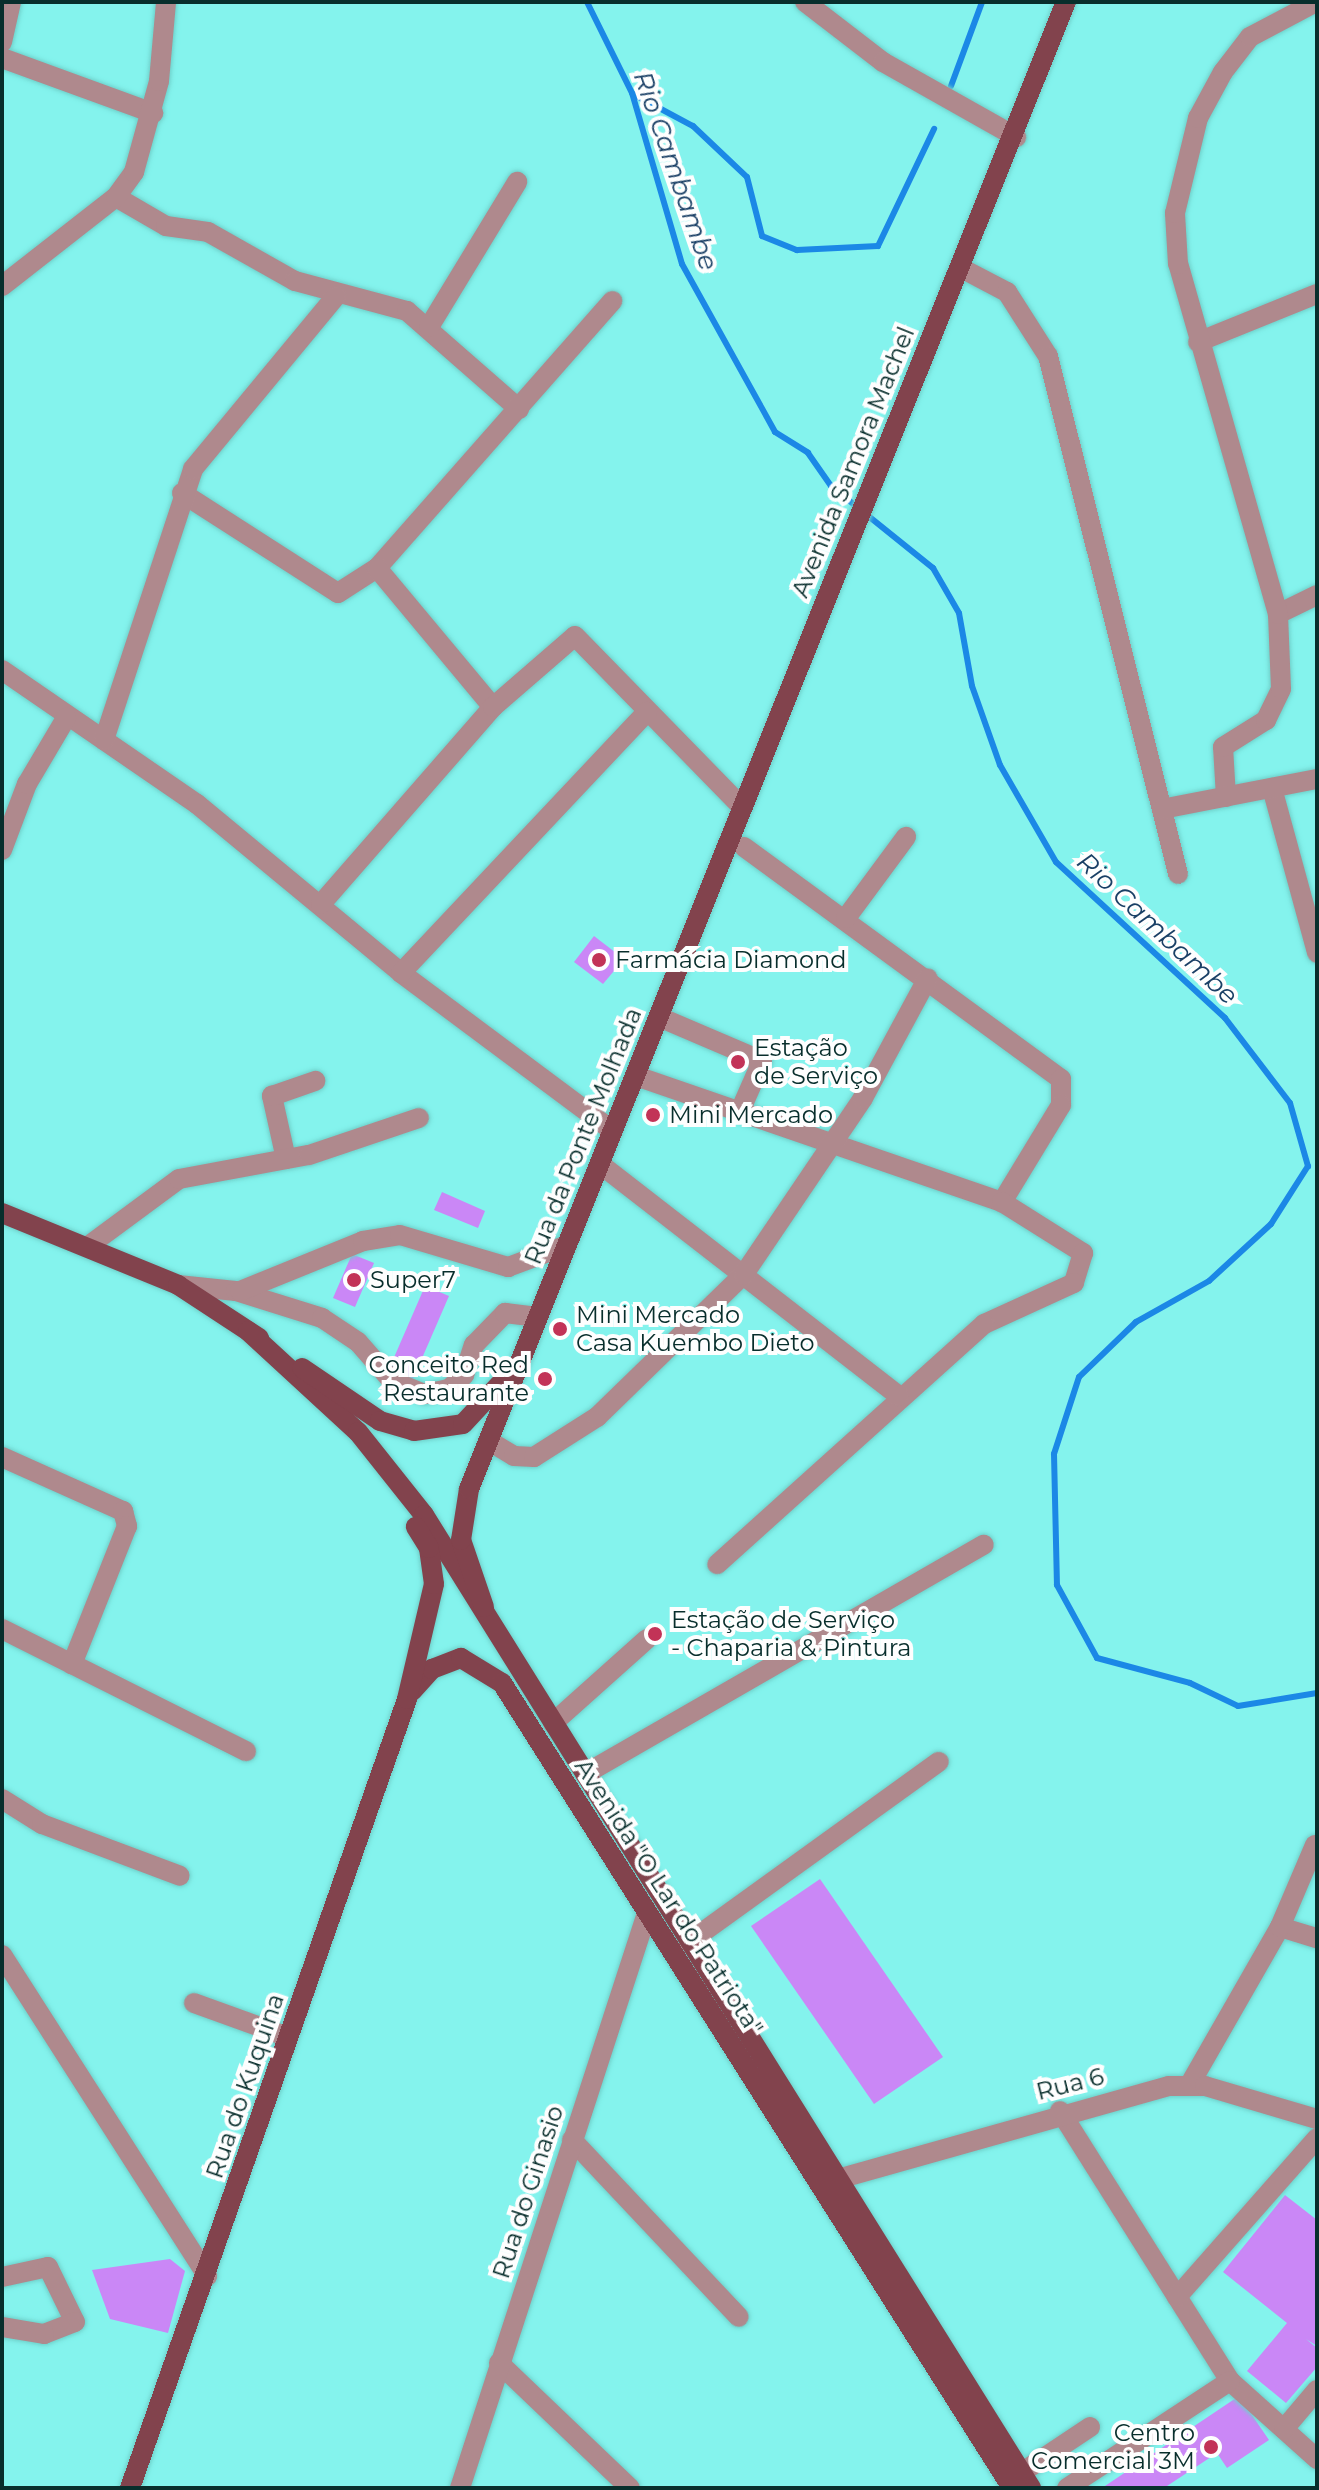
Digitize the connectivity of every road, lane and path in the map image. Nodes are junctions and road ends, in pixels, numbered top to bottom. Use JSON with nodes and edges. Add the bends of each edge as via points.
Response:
{"nodes":[{"id":1,"x":11,"y":2,"type":"edge"},
{"id":2,"x":166,"y":2,"type":"edge"},
{"id":3,"x":805,"y":2,"type":"edge"},
{"id":4,"x":1066,"y":2,"type":"edge"},
{"id":5,"x":1316,"y":2,"type":"edge"},
{"id":6,"x":2,"y":42,"type":"edge"},
{"id":7,"x":2,"y":58,"type":"edge"},
{"id":8,"x":153,"y":113,"type":"junction"},
{"id":9,"x":1016,"y":137,"type":"junction"},
{"id":10,"x":517,"y":182,"type":"dead end"},
{"id":11,"x":116,"y":197,"type":"junction"},
{"id":12,"x":961,"y":268,"type":"junction"},
{"id":13,"x":2,"y":286,"type":"edge"},
{"id":14,"x":1317,"y":294,"type":"edge"},
{"id":15,"x":336,"y":296,"type":"junction"},
{"id":16,"x":612,"y":301,"type":"dead end"},
{"id":17,"x":429,"y":327,"type":"junction"},
{"id":18,"x":1198,"y":342,"type":"junction"},
{"id":19,"x":519,"y":409,"type":"junction"},
{"id":20,"x":182,"y":493,"type":"junction"},
{"id":21,"x":377,"y":568,"type":"junction"},
{"id":22,"x":1317,"y":595,"type":"edge"},
{"id":23,"x":1278,"y":614,"type":"junction"},
{"id":24,"x":2,"y":670,"type":"edge"},
{"id":25,"x":493,"y":707,"type":"junction"},
{"id":26,"x":647,"y":712,"type":"junction"},
{"id":27,"x":66,"y":718,"type":"junction"},
{"id":28,"x":104,"y":740,"type":"junction"},
{"id":29,"x":1317,"y":779,"type":"edge"},
{"id":30,"x":1272,"y":788,"type":"junction"},
{"id":31,"x":1226,"y":797,"type":"junction"},
{"id":32,"x":742,"y":807,"type":"junction"},
{"id":33,"x":1162,"y":809,"type":"junction"},
{"id":34,"x":906,"y":837,"type":"dead end"},
{"id":35,"x":744,"y":847,"type":"dead end"},
{"id":36,"x":2,"y":850,"type":"edge"},
{"id":37,"x":1178,"y":874,"type":"dead end"},
{"id":38,"x":1310,"y":899,"type":"edge"},
{"id":39,"x":321,"y":904,"type":"junction"},
{"id":40,"x":846,"y":918,"type":"junction"},
{"id":41,"x":689,"y":942,"type":"joint"},
{"id":42,"x":1317,"y":953,"type":"edge"},
{"id":43,"x":401,"y":973,"type":"junction"},
{"id":44,"x":928,"y":978,"type":"junction"},
{"id":45,"x":659,"y":1017,"type":"junction"},
{"id":46,"x":636,"y":1076,"type":"junction"},
{"id":47,"x":315,"y":1081,"type":"dead end"},
{"id":48,"x":740,"y":1111,"type":"junction"},
{"id":49,"x":419,"y":1118,"type":"dead end"},
{"id":50,"x":613,"y":1131,"type":"junction"},
{"id":51,"x":833,"y":1142,"type":"junction"},
{"id":52,"x":286,"y":1159,"type":"junction"},
{"id":53,"x":600,"y":1164,"type":"junction"},
{"id":54,"x":1002,"y":1202,"type":"junction"},
{"id":55,"x":2,"y":1213,"type":"edge"},
{"id":56,"x":91,"y":1244,"type":"junction"},
{"id":57,"x":567,"y":1245,"type":"junction"},
{"id":58,"x":744,"y":1274,"type":"junction"},
{"id":59,"x":178,"y":1285,"type":"junction"},
{"id":60,"x":236,"y":1291,"type":"junction"},
{"id":61,"x":536,"y":1317,"type":"junction"},
{"id":62,"x":248,"y":1331,"type":"junction"},
{"id":63,"x":522,"y":1348,"type":"junction"},
{"id":64,"x":899,"y":1396,"type":"junction"},
{"id":65,"x":358,"y":1432,"type":"junction"},
{"id":66,"x":489,"y":1441,"type":"junction"},
{"id":67,"x":2,"y":1457,"type":"edge"},
{"id":68,"x":984,"y":1545,"type":"dead end"},
{"id":69,"x":717,"y":1564,"type":"dead end"},
{"id":70,"x":484,"y":1607,"type":"junction"},
{"id":71,"x":2,"y":1629,"type":"edge"},
{"id":72,"x":647,"y":1639,"type":"dead end"},
{"id":73,"x":72,"y":1664,"type":"junction"},
{"id":74,"x":407,"y":1699,"type":"junction"},
{"id":75,"x":553,"y":1723,"type":"junction"},
{"id":76,"x":246,"y":1751,"type":"dead end"},
{"id":77,"x":939,"y":1762,"type":"dead end"},
{"id":78,"x":585,"y":1774,"type":"junction"},
{"id":79,"x":2,"y":1799,"type":"edge"},
{"id":80,"x":1315,"y":1845,"type":"dead end"},
{"id":81,"x":180,"y":1876,"type":"dead end"},
{"id":82,"x":647,"y":1913,"type":"junction"},
{"id":83,"x":1280,"y":1927,"type":"junction"},
{"id":84,"x":1317,"y":1938,"type":"edge"},
{"id":85,"x":689,"y":1942,"type":"junction"},
{"id":86,"x":2,"y":1955,"type":"edge"},
{"id":87,"x":194,"y":2003,"type":"dead end"},
{"id":88,"x":288,"y":2037,"type":"junction"},
{"id":89,"x":1190,"y":2084,"type":"junction"},
{"id":90,"x":1060,"y":2111,"type":"junction"},
{"id":91,"x":1317,"y":2119,"type":"edge"},
{"id":92,"x":1317,"y":2138,"type":"edge"},
{"id":93,"x":572,"y":2140,"type":"junction"},
{"id":94,"x":838,"y":2179,"type":"junction"},
{"id":95,"x":207,"y":2276,"type":"junction"},
{"id":96,"x":2,"y":2277,"type":"edge"},
{"id":97,"x":1177,"y":2297,"type":"junction"},
{"id":98,"x":739,"y":2317,"type":"dead end"},
{"id":99,"x":2,"y":2327,"type":"edge"},
{"id":100,"x":499,"y":2363,"type":"junction"},
{"id":101,"x":1230,"y":2381,"type":"junction"},
{"id":102,"x":1317,"y":2390,"type":"edge"},
{"id":103,"x":1090,"y":2427,"type":"dead end"},
{"id":104,"x":1284,"y":2429,"type":"junction"},
{"id":105,"x":1317,"y":2459,"type":"edge"},
{"id":106,"x":1022,"y":2483,"type":"edge"},
{"id":107,"x":130,"y":2488,"type":"edge"},
{"id":108,"x":460,"y":2488,"type":"edge"},
{"id":109,"x":630,"y":2488,"type":"edge"},
{"id":110,"x":1067,"y":2488,"type":"edge"}],
"edges":[{"from":1,"to":6,"type":"street"},
{"from":2,"to":8,"type":"street"},
{"from":3,"to":9,"type":"street","via":[[923,86]]},
{"from":4,"to":9,"type":"main road","name":"Avenida Samora Machel"},
{"from":5,"to":18,"type":"street","via":[[1250,37],[1198,118],[1175,213],[1178,264]]},
{"from":7,"to":8,"type":"street"},
{"from":8,"to":11,"type":"street","via":[[134,172]]},
{"from":9,"to":12,"type":"main road","name":"Avenida Samora Machel"},
{"from":10,"to":17,"type":"street"},
{"from":11,"to":13,"type":"street"},
{"from":11,"to":15,"type":"street","via":[[166,226],[208,232]]},
{"from":12,"to":32,"type":"main road","name":"Avenida Samora Machel"},
{"from":12,"to":33,"type":"street","via":[[1007,292],[1048,356]]},
{"from":14,"to":18,"type":"street"},
{"from":15,"to":17,"type":"street","via":[[387,302]]},
{"from":15,"to":20,"type":"street","via":[[241,406]]},
{"from":16,"to":19,"type":"street"},
{"from":17,"to":19,"type":"street"},
{"from":18,"to":23,"type":"street"},
{"from":19,"to":21,"type":"street"},
{"from":20,"to":21,"type":"street","via":[[331,593]]},
{"from":20,"to":28,"type":"street"},
{"from":21,"to":25,"type":"street"},
{"from":22,"to":23,"type":"street"},
{"from":23,"to":31,"type":"street","via":[[1281,689],[1266,720],[1223,747]]},
{"from":24,"to":27,"type":"street"},
{"from":25,"to":26,"type":"street","via":[[575,636]]},
{"from":25,"to":39,"type":"street"},
{"from":26,"to":32,"type":"street"},
{"from":26,"to":43,"type":"street"},
{"from":27,"to":28,"type":"street"},
{"from":27,"to":36,"type":"street","via":[[27,784]]},
{"from":28,"to":39,"type":"street"},
{"from":29,"to":30,"type":"street"},
{"from":30,"to":31,"type":"street"},
{"from":30,"to":38,"type":"street"},
{"from":31,"to":33,"type":"street"},
{"from":32,"to":41,"type":"main road","name":"Avenida Samora Machel"},
{"from":33,"to":37,"type":"street"},
{"from":34,"to":40,"type":"street"},
{"from":35,"to":40,"type":"street"},
{"from":38,"to":42,"type":"street"},
{"from":39,"to":43,"type":"street"},
{"from":40,"to":44,"type":"street"},
{"from":41,"to":45,"type":"main road","name":"Rua da Ponte Molhada"},
{"from":43,"to":50,"type":"street"},
{"from":44,"to":51,"type":"street"},
{"from":44,"to":54,"type":"street","via":[[1065,1087]]},
{"from":45,"to":46,"type":"main road","name":"Rua da Ponte Molhada"},
{"from":45,"to":48,"type":"street","via":[[762,1061]]},
{"from":46,"to":48,"type":"street"},
{"from":46,"to":50,"type":"main road","name":"Rua da Ponte Molhada"},
{"from":47,"to":52,"type":"street","via":[[272,1096]]},
{"from":48,"to":51,"type":"street"},
{"from":49,"to":52,"type":"street"},
{"from":50,"to":53,"type":"main road","name":"Rua da Ponte Molhada"},
{"from":51,"to":54,"type":"street"},
{"from":51,"to":58,"type":"street"},
{"from":52,"to":56,"type":"street","via":[[179,1179]]},
{"from":53,"to":57,"type":"main road","name":"Rua da Ponte Molhada"},
{"from":53,"to":58,"type":"street"},
{"from":54,"to":64,"type":"street","via":[[1070,1240],[1083,1253],[1083,1267],[1074,1283],[984,1324]]},
{"from":55,"to":56,"type":"main road","name":"Avenida \"O Lar do Patriota\""},
{"from":56,"to":59,"type":"main road","name":"Avenida \"O Lar do Patriota\""},
{"from":57,"to":60,"type":"street","via":[[508,1267],[400,1235],[363,1241],[261,1288]]},
{"from":57,"to":61,"type":"main road","name":"Rua da Ponte Molhada"},
{"from":58,"to":64,"type":"street"},
{"from":58,"to":66,"type":"street","via":[[597,1417],[534,1457],[514,1456]]},
{"from":59,"to":60,"type":"street"},
{"from":59,"to":62,"type":"main road","name":"Avenida \"O Lar do Patriota\""},
{"from":60,"to":61,"type":"street","via":[[322,1318],[358,1342],[392,1381],[425,1394],[449,1389],[464,1375],[474,1345],[505,1313]]},
{"from":61,"to":63,"type":"main road","name":"Rua da Ponte Molhada"},
{"from":62,"to":63,"type":"main road","name":"Avenida \"O Lar do Patriota\"","via":[[380,1421],[414,1431],[446,1430],[478,1416]]},
{"from":62,"to":65,"type":"main road","name":"Avenida \"O Lar do Patriota\""},
{"from":63,"to":66,"type":"main road"},
{"from":64,"to":69,"type":"street","via":[[801,1494]]},
{"from":65,"to":70,"type":"main road","name":"Avenida \"O Lar do Patriota\""},
{"from":65,"to":74,"type":"main road","name":"Avenida \"O Lar do Patriota\"","via":[[433,1566],[432,1604]]},
{"from":66,"to":70,"type":"main road","via":[[464,1509],[461,1540]]},
{"from":67,"to":73,"type":"street","via":[[123,1511],[127,1526]]},
{"from":68,"to":78,"type":"street","via":[[784,1653]]},
{"from":70,"to":75,"type":"main road","name":"Avenida \"O Lar do Patriota\""},
{"from":71,"to":73,"type":"street"},
{"from":72,"to":75,"type":"street"},
{"from":73,"to":76,"type":"street"},
{"from":74,"to":82,"type":"main road","name":"Avenida \"O Lar do Patriota\"","via":[[450,1659],[471,1659],[494,1674]]},
{"from":74,"to":88,"type":"main road","name":"Rua do Kuquina"},
{"from":75,"to":78,"type":"main road","name":"Avenida \"O Lar do Patriota\""},
{"from":77,"to":85,"type":"street"},
{"from":78,"to":85,"type":"main road","name":"Avenida \"O Lar do Patriota\""},
{"from":79,"to":81,"type":"street","via":[[42,1824]]},
{"from":80,"to":83,"type":"street"},
{"from":82,"to":93,"type":"street","name":"Rua do Ginasio"},
{"from":82,"to":106,"type":"main road","name":"Avenida \"O Lar do Patriota\""},
{"from":83,"to":84,"type":"street"},
{"from":83,"to":89,"type":"street"},
{"from":85,"to":94,"type":"main road","name":"Avenida \"O Lar do Patriota\""},
{"from":86,"to":95,"type":"street"},
{"from":87,"to":88,"type":"street"},
{"from":88,"to":95,"type":"main road","name":"Rua do Kuquina"},
{"from":89,"to":90,"type":"street","name":"Rua 6"},
{"from":89,"to":91,"type":"street","name":"Rua 6"},
{"from":90,"to":94,"type":"street","name":"Rua 6"},
{"from":90,"to":97,"type":"street"},
{"from":92,"to":97,"type":"street"},
{"from":93,"to":98,"type":"street"},
{"from":93,"to":100,"type":"street","name":"Rua do Ginasio"},
{"from":94,"to":106,"type":"main road","name":"Avenida \"O Lar do Patriota\""},
{"from":95,"to":107,"type":"main road","name":"Rua do Kuquina"},
{"from":96,"to":99,"type":"street","via":[[48,2267],[75,2322],[44,2334]]},
{"from":97,"to":101,"type":"street"},
{"from":100,"to":108,"type":"street","name":"Rua do Ginasio"},
{"from":100,"to":109,"type":"street"},
{"from":101,"to":104,"type":"street"},
{"from":101,"to":110,"type":"street"},
{"from":102,"to":104,"type":"street"},
{"from":103,"to":106,"type":"street"},
{"from":104,"to":105,"type":"street"}]}
